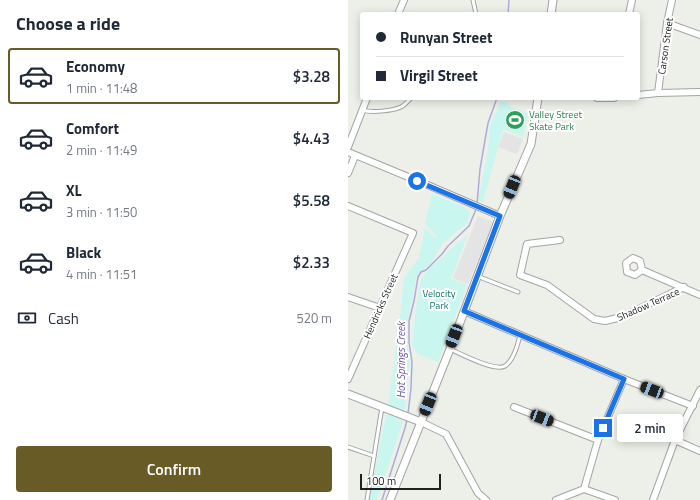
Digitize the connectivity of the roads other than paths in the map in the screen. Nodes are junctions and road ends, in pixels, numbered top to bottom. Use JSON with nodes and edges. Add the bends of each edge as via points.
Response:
{"nodes":[{"id":1,"x":404,"y":0,"type":"edge"},
{"id":2,"x":473,"y":0,"type":"edge"},
{"id":3,"x":553,"y":0,"type":"edge"},
{"id":4,"x":632,"y":0,"type":"edge"},
{"id":5,"x":672,"y":0,"type":"edge"},
{"id":6,"x":399,"y":12,"type":"edge"},
{"id":7,"x":476,"y":12,"type":"edge"},
{"id":8,"x":551,"y":12,"type":"edge"},
{"id":9,"x":629,"y":12,"type":"edge"},
{"id":10,"x":667,"y":24,"type":"junction"},
{"id":11,"x":700,"y":35,"type":"edge"},
{"id":12,"x":700,"y":92,"type":"edge"},
{"id":13,"x":658,"y":93,"type":"junction"},
{"id":14,"x":640,"y":95,"type":"edge"},
{"id":15,"x":366,"y":100,"type":"edge"},
{"id":16,"x":409,"y":100,"type":"edge"},
{"id":17,"x":538,"y":100,"type":"edge"},
{"id":18,"x":362,"y":110,"type":"junction"},
{"id":19,"x":348,"y":147,"type":"edge"},
{"id":20,"x":348,"y":152,"type":"edge"},
{"id":21,"x":356,"y":156,"type":"junction"},
{"id":22,"x":348,"y":173,"type":"edge"},
{"id":23,"x":348,"y":206,"type":"edge"},
{"id":24,"x":500,"y":216,"type":"junction"},
{"id":25,"x":560,"y":240,"type":"dead end"},
{"id":26,"x":642,"y":270,"type":"dead end"},
{"id":27,"x":477,"y":276,"type":"junction"},
{"id":28,"x":684,"y":288,"type":"junction"},
{"id":29,"x":518,"y":292,"type":"dead end"},
{"id":30,"x":700,"y":294,"type":"edge"},
{"id":31,"x":348,"y":297,"type":"edge"},
{"id":32,"x":380,"y":308,"type":"junction"},
{"id":33,"x":464,"y":311,"type":"junction"},
{"id":34,"x":520,"y":335,"type":"junction"},
{"id":35,"x":450,"y":349,"type":"junction"},
{"id":36,"x":348,"y":379,"type":"edge"},
{"id":37,"x":624,"y":379,"type":"junction"},
{"id":38,"x":699,"y":393,"type":"edge"},
{"id":39,"x":348,"y":394,"type":"edge"},
{"id":40,"x":693,"y":406,"type":"junction"},
{"id":41,"x":382,"y":407,"type":"junction"},
{"id":42,"x":514,"y":407,"type":"dead end"},
{"id":43,"x":421,"y":422,"type":"junction"},
{"id":44,"x":598,"y":440,"type":"junction"},
{"id":45,"x":675,"y":440,"type":"junction"},
{"id":46,"x":348,"y":447,"type":"edge"},
{"id":47,"x":700,"y":451,"type":"edge"},
{"id":48,"x":374,"y":456,"type":"junction"},
{"id":49,"x":584,"y":489,"type":"junction"},
{"id":50,"x":367,"y":500,"type":"edge"},
{"id":51,"x":390,"y":500,"type":"edge"},
{"id":52,"x":486,"y":500,"type":"edge"},
{"id":53,"x":556,"y":500,"type":"edge"},
{"id":54,"x":615,"y":500,"type":"edge"},
{"id":55,"x":653,"y":500,"type":"edge"}],
"edges":[{"from":1,"to":6,"type":"street"},
{"from":2,"to":7,"type":"lane"},
{"from":3,"to":8,"type":"street"},
{"from":4,"to":9,"type":"street"},
{"from":5,"to":10,"type":"street","name":"Carson Street"},
{"from":10,"to":11,"type":"street"},
{"from":10,"to":13,"type":"street","name":"Carson Street"},
{"from":12,"to":13,"type":"street"},
{"from":13,"to":14,"type":"street"},
{"from":15,"to":18,"type":"street"},
{"from":16,"to":18,"type":"lane","via":[[401,107],[384,111]]},
{"from":17,"to":24,"type":"street","via":[[531,144]]},
{"from":18,"to":19,"type":"street"},
{"from":20,"to":21,"type":"street"},
{"from":21,"to":22,"type":"street"},
{"from":21,"to":24,"type":"street"},
{"from":23,"to":32,"type":"street","name":"Hendricks Street","via":[[413,233]]},
{"from":24,"to":27,"type":"street"},
{"from":25,"to":28,"type":"street","name":"Shadow Terrace","via":[[527,244],[520,275],[547,285],[594,319],[605,321],[622,317]]},
{"from":26,"to":28,"type":"street"},
{"from":27,"to":29,"type":"lane"},
{"from":27,"to":33,"type":"street"},
{"from":28,"to":30,"type":"street"},
{"from":31,"to":32,"type":"street"},
{"from":32,"to":36,"type":"street","name":"Hendricks Street"},
{"from":33,"to":34,"type":"street"},
{"from":33,"to":35,"type":"street"},
{"from":34,"to":35,"type":"lane","via":[[512,356],[506,365],[500,367],[482,364]]},
{"from":34,"to":37,"type":"street"},
{"from":35,"to":43,"type":"street"},
{"from":37,"to":40,"type":"street"},
{"from":37,"to":44,"type":"street"},
{"from":38,"to":40,"type":"street"},
{"from":39,"to":41,"type":"street"},
{"from":40,"to":45,"type":"street"},
{"from":41,"to":43,"type":"street"},
{"from":41,"to":48,"type":"lane"},
{"from":42,"to":44,"type":"street"},
{"from":43,"to":51,"type":"street"},
{"from":43,"to":52,"type":"street","via":[[446,434],[478,492]]},
{"from":44,"to":49,"type":"street"},
{"from":45,"to":47,"type":"street"},
{"from":45,"to":55,"type":"street"},
{"from":46,"to":48,"type":"lane"},
{"from":48,"to":50,"type":"lane"},
{"from":49,"to":53,"type":"street"},
{"from":49,"to":54,"type":"street"}]}
